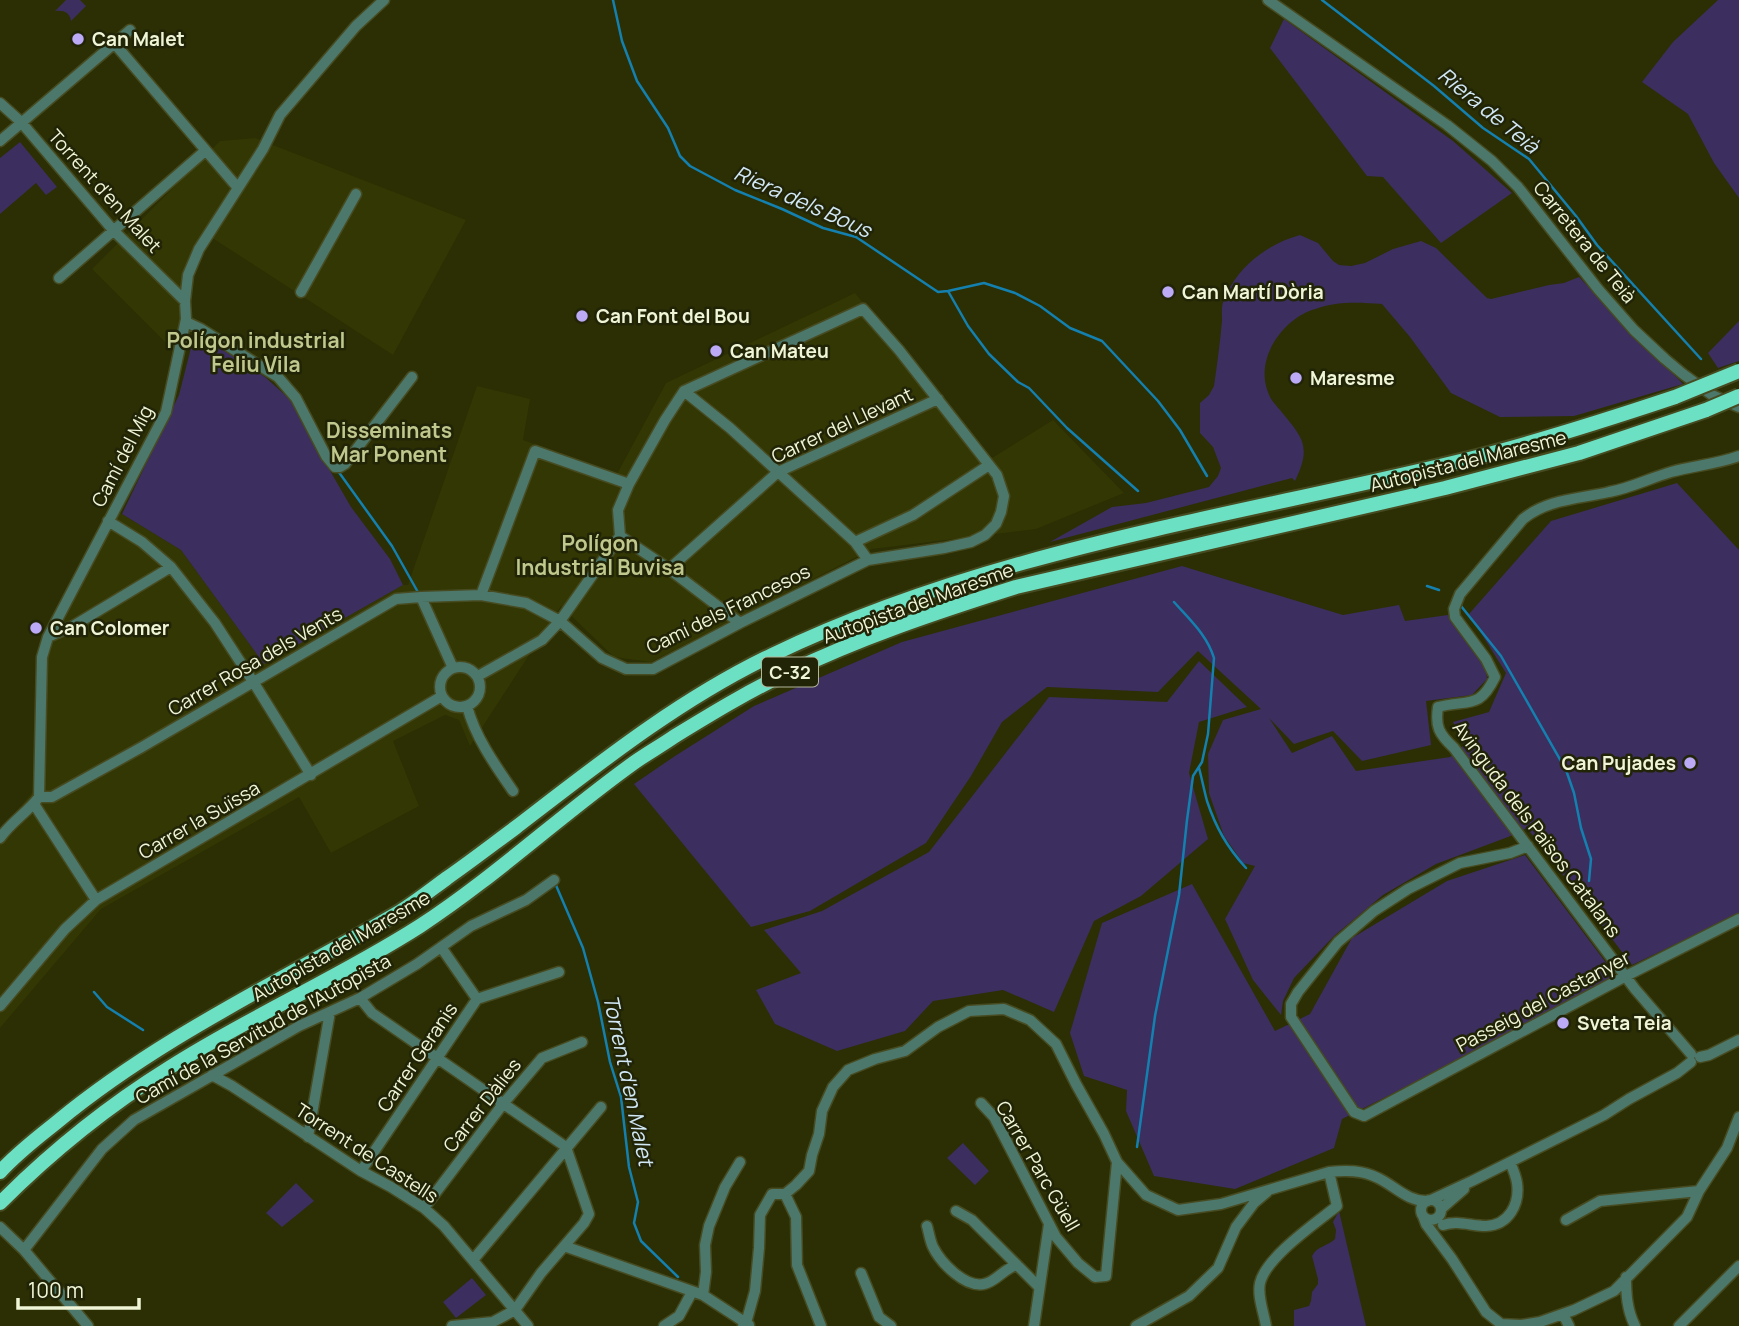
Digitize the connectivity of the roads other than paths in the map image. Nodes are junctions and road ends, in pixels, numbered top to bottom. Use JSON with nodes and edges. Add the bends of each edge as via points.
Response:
{"nodes":[{"id":1,"x":384,"y":0,"type":"edge"},
{"id":2,"x":1268,"y":0,"type":"edge"},
{"id":3,"x":130,"y":30,"type":"dead end"},
{"id":4,"x":114,"y":43,"type":"junction"},
{"id":5,"x":0,"y":103,"type":"edge"},
{"id":6,"x":21,"y":122,"type":"junction"},
{"id":7,"x":0,"y":141,"type":"edge"},
{"id":8,"x":205,"y":151,"type":"junction"},
{"id":9,"x":238,"y":188,"type":"junction"},
{"id":10,"x":356,"y":194,"type":"dead end"},
{"id":11,"x":113,"y":230,"type":"junction"},
{"id":12,"x":59,"y":278,"type":"dead end"},
{"id":13,"x":301,"y":292,"type":"dead end"},
{"id":14,"x":185,"y":301,"type":"junction"},
{"id":15,"x":186,"y":322,"type":"junction"},
{"id":16,"x":1739,"y":371,"type":"edge"},
{"id":17,"x":412,"y":377,"type":"dead end"},
{"id":18,"x":684,"y":391,"type":"junction"},
{"id":19,"x":1739,"y":396,"type":"edge"},
{"id":20,"x":938,"y":400,"type":"junction"},
{"id":21,"x":1739,"y":407,"type":"edge"},
{"id":22,"x":1739,"y":456,"type":"edge"},
{"id":23,"x":989,"y":465,"type":"junction"},
{"id":24,"x":778,"y":472,"type":"junction"},
{"id":25,"x":629,"y":484,"type":"junction"},
{"id":26,"x":108,"y":521,"type":"junction"},
{"id":27,"x":620,"y":536,"type":"junction"},
{"id":28,"x":855,"y":542,"type":"junction"},
{"id":29,"x":868,"y":561,"type":"junction"},
{"id":30,"x":171,"y":567,"type":"junction"},
{"id":31,"x":669,"y":569,"type":"junction"},
{"id":32,"x":481,"y":595,"type":"junction"},
{"id":33,"x":421,"y":597,"type":"junction"},
{"id":34,"x":560,"y":621,"type":"junction"},
{"id":35,"x":740,"y":622,"type":"junction"},
{"id":36,"x":48,"y":637,"type":"junction"},
{"id":37,"x":453,"y":668,"type":"junction"},
{"id":38,"x":478,"y":676,"type":"junction"},
{"id":39,"x":254,"y":682,"type":"junction"},
{"id":40,"x":442,"y":696,"type":"junction"},
{"id":41,"x":467,"y":706,"type":"junction"},
{"id":42,"x":310,"y":775,"type":"junction"},
{"id":43,"x":513,"y":791,"type":"dead end"},
{"id":44,"x":37,"y":800,"type":"junction"},
{"id":45,"x":0,"y":838,"type":"edge"},
{"id":46,"x":1528,"y":846,"type":"junction"},
{"id":47,"x":554,"y":880,"type":"dead end"},
{"id":48,"x":96,"y":900,"type":"junction"},
{"id":49,"x":1739,"y":919,"type":"edge"},
{"id":50,"x":441,"y":947,"type":"junction"},
{"id":51,"x":559,"y":972,"type":"dead end"},
{"id":52,"x":1626,"y":976,"type":"junction"},
{"id":53,"x":360,"y":998,"type":"junction"},
{"id":54,"x":477,"y":999,"type":"junction"},
{"id":55,"x":0,"y":1006,"type":"edge"},
{"id":56,"x":330,"y":1012,"type":"junction"},
{"id":57,"x":1739,"y":1040,"type":"edge"},
{"id":58,"x":582,"y":1042,"type":"dead end"},
{"id":59,"x":438,"y":1058,"type":"junction"},
{"id":60,"x":1694,"y":1058,"type":"junction"},
{"id":61,"x":212,"y":1075,"type":"junction"},
{"id":62,"x":981,"y":1103,"type":"dead end"},
{"id":63,"x":503,"y":1104,"type":"junction"},
{"id":64,"x":601,"y":1107,"type":"dead end"},
{"id":65,"x":1739,"y":1117,"type":"edge"},
{"id":66,"x":308,"y":1137,"type":"junction"},
{"id":67,"x":566,"y":1147,"type":"junction"},
{"id":68,"x":740,"y":1161,"type":"dead end"},
{"id":69,"x":1117,"y":1162,"type":"junction"},
{"id":70,"x":1510,"y":1162,"type":"junction"},
{"id":71,"x":361,"y":1171,"type":"junction"},
{"id":72,"x":0,"y":1172,"type":"edge"},
{"id":73,"x":1326,"y":1173,"type":"junction"},
{"id":74,"x":1472,"y":1181,"type":"junction"},
{"id":75,"x":1394,"y":1188,"type":"junction"},
{"id":76,"x":1271,"y":1189,"type":"junction"},
{"id":77,"x":1699,"y":1191,"type":"junction"},
{"id":78,"x":785,"y":1194,"type":"junction"},
{"id":79,"x":1429,"y":1200,"type":"junction"},
{"id":80,"x":0,"y":1203,"type":"edge"},
{"id":81,"x":424,"y":1208,"type":"junction"},
{"id":82,"x":1441,"y":1210,"type":"junction"},
{"id":83,"x":956,"y":1211,"type":"dead end"},
{"id":84,"x":1423,"y":1215,"type":"junction"},
{"id":85,"x":1566,"y":1220,"type":"dead end"},
{"id":86,"x":1049,"y":1224,"type":"junction"},
{"id":87,"x":1443,"y":1225,"type":"junction"},
{"id":88,"x":927,"y":1226,"type":"dead end"},
{"id":89,"x":1,"y":1228,"type":"edge"},
{"id":90,"x":564,"y":1246,"type":"junction"},
{"id":91,"x":24,"y":1250,"type":"junction"},
{"id":92,"x":1452,"y":1259,"type":"junction"},
{"id":93,"x":473,"y":1260,"type":"junction"},
{"id":94,"x":1017,"y":1265,"type":"junction"},
{"id":95,"x":1739,"y":1266,"type":"edge"},
{"id":96,"x":861,"y":1273,"type":"dead end"},
{"id":97,"x":1626,"y":1277,"type":"junction"},
{"id":98,"x":1040,"y":1287,"type":"junction"},
{"id":99,"x":698,"y":1294,"type":"junction"},
{"id":100,"x":515,"y":1310,"type":"junction"},
{"id":101,"x":1563,"y":1314,"type":"junction"},
{"id":102,"x":746,"y":1325,"type":"edge"},
{"id":103,"x":88,"y":1326,"type":"edge"},
{"id":104,"x":452,"y":1326,"type":"edge"},
{"id":105,"x":528,"y":1326,"type":"edge"},
{"id":106,"x":664,"y":1326,"type":"edge"},
{"id":107,"x":821,"y":1326,"type":"edge"},
{"id":108,"x":891,"y":1326,"type":"edge"},
{"id":109,"x":1034,"y":1326,"type":"edge"},
{"id":110,"x":1136,"y":1326,"type":"edge"},
{"id":111,"x":1266,"y":1326,"type":"edge"},
{"id":112,"x":1569,"y":1326,"type":"edge"},
{"id":113,"x":1635,"y":1326,"type":"edge"},
{"id":114,"x":1679,"y":1326,"type":"edge"}],
"edges":[{"from":1,"to":9,"type":"street","name":"Camí del Mig","via":[[304,84],[280,115]]},
{"from":2,"to":21,"type":"street","name":"Carretera de Teià","via":[[1492,161],[1634,330],[1683,374]]},
{"from":3,"to":4,"type":"street"},
{"from":4,"to":6,"type":"street"},
{"from":4,"to":8,"type":"street"},
{"from":5,"to":6,"type":"street","name":"Torrent d'en Malet"},
{"from":6,"to":7,"type":"street"},
{"from":6,"to":11,"type":"street","name":"Torrent d'en Malet"},
{"from":8,"to":9,"type":"street"},
{"from":8,"to":11,"type":"street"},
{"from":9,"to":14,"type":"street","name":"Camí del Mig","via":[[198,249]]},
{"from":10,"to":13,"type":"street"},
{"from":11,"to":12,"type":"street"},
{"from":11,"to":14,"type":"street","name":"Torrent d'en Malet"},
{"from":14,"to":15,"type":"street","name":"Camí del Mig"},
{"from":15,"to":17,"type":"street","via":[[278,377],[296,398],[335,467],[345,464]]},
{"from":15,"to":26,"type":"street","name":"Camí del Mig","via":[[166,412]]},
{"from":16,"to":72,"type":"highway","name":"Autopista del Maresme","number":"C-32","bridge":true,"via":[[1576,430],[1476,457],[1022,562],[855,619],[771,655],[690,699],[625,743],[408,907],[159,1048],[84,1100]]},
{"from":18,"to":20,"type":"street","via":[[863,309]]},
{"from":18,"to":24,"type":"street"},
{"from":18,"to":25,"type":"street"},
{"from":19,"to":80,"type":"highway","name":"Autopista del Maresme","number":"C-32","bridge":true,"via":[[1579,453],[1016,587],[865,639],[785,674],[635,761],[420,926],[169,1068],[95,1119]]},
{"from":20,"to":23,"type":"street"},
{"from":20,"to":24,"type":"street","name":"Carrer del Llevant"},
{"from":22,"to":46,"type":"street","name":"Avinguda dels Països Catalans","via":[[1534,510],[1460,594],[1455,617],[1495,677],[1478,700],[1438,707],[1436,722]]},
{"from":23,"to":28,"type":"street","via":[[914,515]]},
{"from":23,"to":29,"type":"street","name":"Camí dels Francesos","via":[[1004,496],[996,524],[985,535],[944,548]]},
{"from":24,"to":28,"type":"street"},
{"from":24,"to":31,"type":"street","name":"Carrer del Llevant"},
{"from":25,"to":27,"type":"street","via":[[618,510]]},
{"from":25,"to":32,"type":"street","via":[[535,450]]},
{"from":26,"to":30,"type":"street"},
{"from":26,"to":36,"type":"street","name":"Camí del Mig"},
{"from":27,"to":31,"type":"street"},
{"from":27,"to":34,"type":"street"},
{"from":28,"to":29,"type":"street"},
{"from":29,"to":35,"type":"street","name":"Camí dels Francesos"},
{"from":30,"to":36,"type":"street"},
{"from":30,"to":39,"type":"street"},
{"from":31,"to":35,"type":"street"},
{"from":32,"to":33,"type":"street","name":"Camí dels Francesos"},
{"from":32,"to":34,"type":"street","name":"Camí dels Francesos","via":[[526,603]]},
{"from":33,"to":37,"type":"street"},
{"from":33,"to":39,"type":"street","name":"Carrer Rosa dels Vents","via":[[396,599]]},
{"from":34,"to":35,"type":"street","name":"Camí dels Francesos","via":[[602,658],[626,668],[653,668]]},
{"from":34,"to":38,"type":"street","via":[[542,640]]},
{"from":36,"to":44,"type":"street","name":"Camí del Mig","via":[[42,657]]},
{"from":37,"to":38,"type":"street","via":[[467,668]]},
{"from":37,"to":40,"type":"street","via":[[443,677]]},
{"from":38,"to":41,"type":"street","via":[[480,694]]},
{"from":39,"to":42,"type":"street"},
{"from":39,"to":44,"type":"street","name":"Carrer Rosa dels Vents","via":[[52,797]]},
{"from":40,"to":41,"type":"street","via":[[453,706]]},
{"from":40,"to":42,"type":"street","name":"Carrer la Suïssa"},
{"from":41,"to":43,"type":"street","via":[[498,772]]},
{"from":42,"to":48,"type":"street","name":"Carrer la Suïssa"},
{"from":44,"to":45,"type":"street"},
{"from":44,"to":48,"type":"street"},
{"from":46,"to":52,"type":"street","name":"Avinguda dels Països Catalans"},
{"from":46,"to":52,"type":"street","name":"Passeig del Castanyer","via":[[1460,863],[1408,889],[1338,942],[1298,992],[1291,1004],[1291,1017],[1354,1112],[1364,1116]]},
{"from":47,"to":50,"type":"street","name":"Camí de la Servitud de l'Autopista"},
{"from":48,"to":55,"type":"street","name":"Carrer la Suïssa","via":[[65,929]]},
{"from":49,"to":52,"type":"street","name":"Passeig del Castanyer"},
{"from":50,"to":53,"type":"street","name":"Camí de la Servitud de l'Autopista"},
{"from":50,"to":54,"type":"street"},
{"from":51,"to":54,"type":"street","name":"Carrer Geranis"},
{"from":52,"to":60,"type":"street","name":"Avinguda dels Països Catalans"},
{"from":53,"to":56,"type":"street","name":"Camí de la Servitud de l'Autopista"},
{"from":53,"to":59,"type":"street","via":[[372,1013]]},
{"from":54,"to":59,"type":"street","name":"Carrer Geranis"},
{"from":56,"to":61,"type":"street","name":"Camí de la Servitud de l'Autopista"},
{"from":56,"to":66,"type":"street"},
{"from":57,"to":60,"type":"street"},
{"from":58,"to":63,"type":"street","name":"Carrer Dàlies","via":[[542,1058]]},
{"from":59,"to":63,"type":"street"},
{"from":59,"to":71,"type":"street","name":"Carrer Geranis"},
{"from":60,"to":70,"type":"street","via":[[1677,1073],[1604,1115]]},
{"from":61,"to":66,"type":"street","name":"Torrent de Castells"},
{"from":61,"to":91,"type":"street","name":"Camí de la Servitud de l'Autopista","via":[[134,1120],[102,1149]]},
{"from":62,"to":86,"type":"street","name":"Carrer Parc Güell","via":[[993,1117]]},
{"from":63,"to":67,"type":"street"},
{"from":63,"to":81,"type":"street","name":"Carrer Dàlies"},
{"from":64,"to":67,"type":"street"},
{"from":65,"to":77,"type":"street","via":[[1727,1148]]},
{"from":66,"to":71,"type":"street","name":"Torrent de Castells"},
{"from":67,"to":90,"type":"street","via":[[589,1214]]},
{"from":67,"to":93,"type":"street"},
{"from":68,"to":99,"type":"street","via":[[709,1226],[706,1272]]},
{"from":69,"to":76,"type":"street","via":[[1146,1195],[1178,1210],[1222,1204]]},
{"from":69,"to":78,"type":"street","via":[[1056,1044],[1030,1020],[1004,1009],[969,1011],[905,1051],[848,1070],[822,1111],[808,1171]]},
{"from":69,"to":86,"type":"street","name":"Carrer Parc Güell","via":[[1106,1276],[1095,1277],[1078,1263]]},
{"from":70,"to":74,"type":"street"},
{"from":70,"to":87,"type":"street","via":[[1518,1196],[1503,1222]]},
{"from":71,"to":81,"type":"street","name":"Torrent de Castells"},
{"from":73,"to":75,"type":"street","via":[[1357,1171]]},
{"from":73,"to":76,"type":"street"},
{"from":73,"to":111,"type":"street","via":[[1337,1206],[1272,1261],[1259,1293]]},
{"from":74,"to":79,"type":"street"},
{"from":74,"to":82,"type":"street"},
{"from":75,"to":79,"type":"street","via":[[1410,1198]]},
{"from":75,"to":84,"type":"street"},
{"from":76,"to":110,"type":"street","via":[[1236,1227],[1218,1268],[1189,1296]]},
{"from":77,"to":85,"type":"street","via":[[1600,1201]]},
{"from":77,"to":97,"type":"street","via":[[1686,1217]]},
{"from":78,"to":102,"type":"street","via":[[772,1194],[760,1215],[755,1291]]},
{"from":78,"to":107,"type":"street","via":[[796,1217],[797,1265]]},
{"from":79,"to":82,"type":"street","via":[[1437,1202]]},
{"from":79,"to":84,"type":"street","via":[[1422,1207]]},
{"from":81,"to":93,"type":"street","name":"Torrent de Castells"},
{"from":82,"to":84,"type":"street","via":[[1432,1220]]},
{"from":82,"to":87,"type":"street"},
{"from":83,"to":94,"type":"street","via":[[972,1220]]},
{"from":84,"to":92,"type":"street"},
{"from":86,"to":98,"type":"street"},
{"from":87,"to":92,"type":"street"},
{"from":88,"to":94,"type":"street","via":[[939,1257],[968,1281],[985,1284]]},
{"from":89,"to":91,"type":"street"},
{"from":90,"to":99,"type":"street"},
{"from":90,"to":100,"type":"street"},
{"from":91,"to":103,"type":"street"},
{"from":92,"to":101,"type":"street","via":[[1486,1312],[1501,1324],[1540,1322]]},
{"from":93,"to":100,"type":"street","name":"Torrent de Castells"},
{"from":94,"to":98,"type":"street"},
{"from":95,"to":114,"type":"street"},
{"from":96,"to":108,"type":"street","via":[[879,1317]]},
{"from":97,"to":101,"type":"street","via":[[1614,1291]]},
{"from":97,"to":113,"type":"street","via":[[1626,1297]]},
{"from":98,"to":109,"type":"street"},
{"from":99,"to":102,"type":"street"},
{"from":99,"to":106,"type":"street"},
{"from":100,"to":104,"type":"street","via":[[493,1322]]},
{"from":100,"to":105,"type":"street","name":"Torrent de Castells"},
{"from":101,"to":112,"type":"street"}]}
